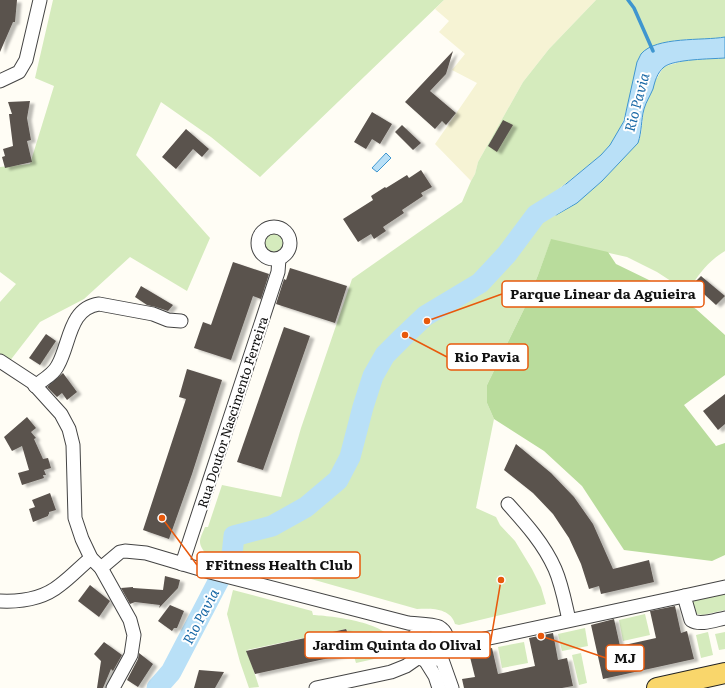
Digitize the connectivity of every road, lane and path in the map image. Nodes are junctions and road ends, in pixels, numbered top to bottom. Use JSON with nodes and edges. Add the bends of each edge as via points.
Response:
{"nodes":[{"id":1,"x":40,"y":0,"type":"edge"},
{"id":2,"x":0,"y":81,"type":"edge"},
{"id":3,"x":279,"y":259,"type":"dead end"},
{"id":4,"x":181,"y":321,"type":"dead end"},
{"id":5,"x":0,"y":361,"type":"edge"},
{"id":6,"x":35,"y":386,"type":"junction"},
{"id":7,"x":508,"y":504,"type":"dead end"},
{"id":8,"x":91,"y":558,"type":"junction"},
{"id":9,"x":182,"y":564,"type":"junction"},
{"id":10,"x":101,"y":568,"type":"junction"},
{"id":11,"x":725,"y":587,"type":"edge"},
{"id":12,"x":684,"y":596,"type":"junction"},
{"id":13,"x":0,"y":601,"type":"edge"},
{"id":14,"x":386,"y":617,"type":"junction"},
{"id":15,"x":725,"y":618,"type":"edge"},
{"id":16,"x":569,"y":620,"type":"junction"},
{"id":17,"x":427,"y":626,"type":"junction"},
{"id":18,"x":448,"y":641,"type":"junction"},
{"id":19,"x":419,"y":655,"type":"junction"},
{"id":20,"x":441,"y":657,"type":"junction"},
{"id":21,"x":725,"y":673,"type":"edge"},
{"id":22,"x":725,"y":683,"type":"edge"},
{"id":23,"x":113,"y":688,"type":"edge"},
{"id":24,"x":316,"y":688,"type":"edge"},
{"id":25,"x":439,"y":688,"type":"edge"},
{"id":26,"x":452,"y":688,"type":"edge"},
{"id":27,"x":657,"y":688,"type":"edge"},
{"id":28,"x":703,"y":688,"type":"edge"}],
"edges":[{"from":1,"to":2,"type":"street","via":[[26,60],[19,72]]},
{"from":3,"to":9,"type":"street","name":"Rua Doutor Nascimento Ferreira","via":[[278,272]]},
{"from":4,"to":6,"type":"street","via":[[99,304],[91,305],[85,308],[70,330],[58,367]]},
{"from":5,"to":6,"type":"street"},
{"from":6,"to":8,"type":"street","via":[[61,414],[69,429],[73,445],[75,518]]},
{"from":7,"to":16,"type":"street","via":[[529,527],[556,570]]},
{"from":8,"to":10,"type":"street"},
{"from":8,"to":13,"type":"street","via":[[58,587],[39,597],[18,602]]},
{"from":9,"to":10,"type":"street","via":[[146,553],[125,551],[116,554]]},
{"from":9,"to":14,"type":"street"},
{"from":10,"to":23,"type":"street","via":[[130,620],[134,635],[131,655]]},
{"from":11,"to":12,"type":"street"},
{"from":12,"to":15,"type":"street","via":[[691,620],[699,623]]},
{"from":12,"to":16,"type":"street"},
{"from":14,"to":17,"type":"street"},
{"from":14,"to":19,"type":"street","via":[[404,630]]},
{"from":16,"to":18,"type":"street","via":[[466,643]]},
{"from":17,"to":18,"type":"street","via":[[443,631]]},
{"from":17,"to":19,"type":"street","via":[[417,631],[412,642]]},
{"from":18,"to":20,"type":"street","via":[[448,647]]},
{"from":19,"to":20,"type":"street","via":[[430,661]]},
{"from":19,"to":24,"type":"street","via":[[406,666],[391,672]]},
{"from":19,"to":25,"type":"street","via":[[435,676]]},
{"from":20,"to":26,"type":"street"},
{"from":21,"to":27,"type":"main road"},
{"from":22,"to":28,"type":"main road"}]}
